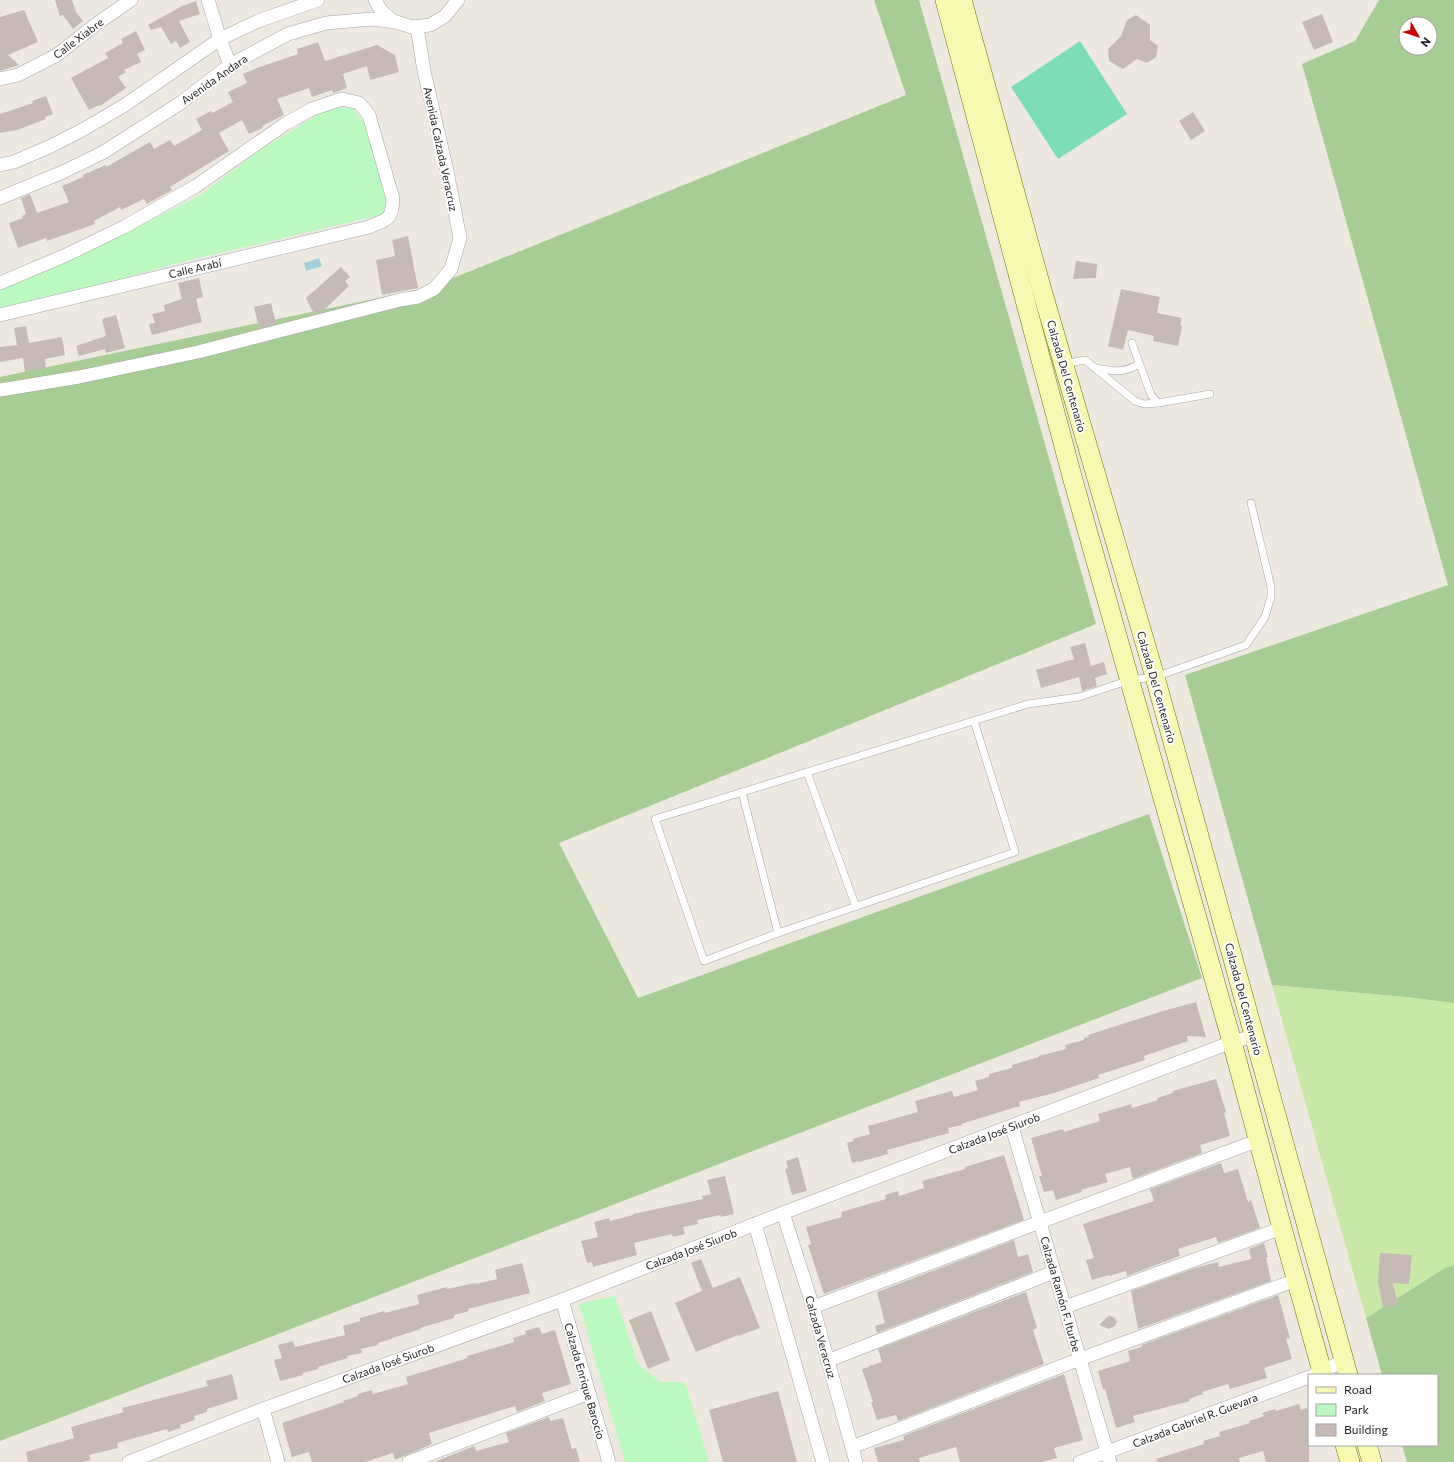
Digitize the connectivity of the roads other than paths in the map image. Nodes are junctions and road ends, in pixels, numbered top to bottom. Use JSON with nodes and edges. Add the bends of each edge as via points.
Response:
{"nodes":[{"id":1,"x":131,"y":0,"type":"edge"},
{"id":2,"x":208,"y":0,"type":"edge"},
{"id":3,"x":318,"y":0,"type":"edge"},
{"id":4,"x":375,"y":0,"type":"edge"},
{"id":5,"x":945,"y":0,"type":"edge"},
{"id":6,"x":962,"y":0,"type":"edge"},
{"id":7,"x":457,"y":1,"type":"edge"},
{"id":8,"x":396,"y":22,"type":"junction"},
{"id":9,"x":417,"y":27,"type":"junction"},
{"id":10,"x":220,"y":39,"type":"junction"},
{"id":11,"x":230,"y":65,"type":"junction"},
{"id":12,"x":0,"y":79,"type":"edge"},
{"id":13,"x":0,"y":165,"type":"edge"},
{"id":14,"x":0,"y":198,"type":"edge"},
{"id":15,"x":0,"y":283,"type":"edge"},
{"id":16,"x":0,"y":315,"type":"edge"},
{"id":17,"x":1132,"y":343,"type":"dead end"},
{"id":18,"x":1064,"y":364,"type":"junction"},
{"id":19,"x":1139,"y":364,"type":"junction"},
{"id":20,"x":1095,"y":368,"type":"junction"},
{"id":21,"x":0,"y":390,"type":"edge"},
{"id":22,"x":1210,"y":394,"type":"dead end"},
{"id":23,"x":1158,"y":403,"type":"junction"},
{"id":24,"x":1251,"y":503,"type":"dead end"},
{"id":25,"x":1155,"y":677,"type":"junction"},
{"id":26,"x":1130,"y":680,"type":"junction"},
{"id":27,"x":974,"y":721,"type":"junction"},
{"id":28,"x":807,"y":772,"type":"junction"},
{"id":29,"x":742,"y":792,"type":"junction"},
{"id":30,"x":856,"y":907,"type":"junction"},
{"id":31,"x":778,"y":933,"type":"junction"},
{"id":32,"x":1254,"y":1036,"type":"junction"},
{"id":33,"x":1232,"y":1042,"type":"junction"},
{"id":34,"x":1012,"y":1127,"type":"junction"},
{"id":35,"x":1259,"y":1140,"type":"junction"},
{"id":36,"x":783,"y":1213,"type":"junction"},
{"id":37,"x":1040,"y":1223,"type":"junction"},
{"id":38,"x":755,"y":1224,"type":"junction"},
{"id":39,"x":1282,"y":1228,"type":"junction"},
{"id":40,"x":1054,"y":1272,"type":"junction"},
{"id":41,"x":1296,"y":1280,"type":"junction"},
{"id":42,"x":562,"y":1300,"type":"junction"},
{"id":43,"x":813,"y":1307,"type":"junction"},
{"id":44,"x":1065,"y":1307,"type":"junction"},
{"id":45,"x":1080,"y":1359,"type":"junction"},
{"id":46,"x":827,"y":1361,"type":"junction"},
{"id":47,"x":1346,"y":1368,"type":"edge"},
{"id":48,"x":1317,"y":1374,"type":"edge"},
{"id":49,"x":1321,"y":1374,"type":"edge"},
{"id":50,"x":1308,"y":1379,"type":"edge"},
{"id":51,"x":589,"y":1393,"type":"junction"},
{"id":52,"x":263,"y":1410,"type":"junction"},
{"id":53,"x":1345,"y":1446,"type":"edge"},
{"id":54,"x":1367,"y":1446,"type":"edge"},
{"id":55,"x":852,"y":1447,"type":"junction"},
{"id":56,"x":1108,"y":1457,"type":"edge"},
{"id":57,"x":129,"y":1462,"type":"edge"},
{"id":58,"x":278,"y":1462,"type":"edge"},
{"id":59,"x":409,"y":1462,"type":"edge"},
{"id":60,"x":609,"y":1462,"type":"edge"},
{"id":61,"x":823,"y":1462,"type":"edge"},
{"id":62,"x":856,"y":1462,"type":"edge"},
{"id":63,"x":1080,"y":1462,"type":"edge"},
{"id":64,"x":1350,"y":1462,"type":"edge"},
{"id":65,"x":1372,"y":1462,"type":"edge"}],
"edges":[{"from":1,"to":12,"type":"street","name":"Calle Xiabre","via":[[57,55],[18,75]]},
{"from":2,"to":10,"type":"street"},
{"from":3,"to":10,"type":"street","via":[[258,21]]},
{"from":4,"to":8,"type":"street","via":[[382,12]]},
{"from":5,"to":26,"type":"main road","name":"Calzada Del Centenario","via":[[1073,480]]},
{"from":6,"to":18,"type":"main road","name":"Calzada Del Centenario"},
{"from":7,"to":9,"type":"street","name":"Avenida Andara","via":[[445,16],[430,25]]},
{"from":8,"to":9,"type":"street","name":"Avenida Andara"},
{"from":8,"to":11,"type":"street","name":"Avenida Andara","via":[[372,19],[326,23],[288,34]]},
{"from":9,"to":21,"type":"street","name":"Avenida Calzada Veracruz","via":[[460,238],[451,269],[434,290],[418,297],[198,352],[79,377]]},
{"from":10,"to":11,"type":"street"},
{"from":10,"to":13,"type":"street","via":[[125,105],[84,129],[14,162]]},
{"from":11,"to":14,"type":"street","name":"Avenida Andara","via":[[179,104],[102,153]]},
{"from":15,"to":16,"type":"street","name":"Calle Arabí","via":[[124,227],[196,186],[312,108],[342,99],[359,103],[369,115],[393,199],[393,210],[388,219],[369,227]]},
{"from":17,"to":19,"type":"lane"},
{"from":18,"to":20,"type":"lane","via":[[1085,360]]},
{"from":18,"to":25,"type":"main road","name":"Calzada Del Centenario"},
{"from":19,"to":20,"type":"lane","via":[[1121,372]]},
{"from":19,"to":23,"type":"lane","via":[[1150,395]]},
{"from":20,"to":23,"type":"lane","via":[[1134,401],[1144,404]]},
{"from":22,"to":23,"type":"lane"},
{"from":24,"to":25,"type":"lane","via":[[1271,587],[1265,617],[1246,645]]},
{"from":25,"to":26,"type":"lane"},
{"from":25,"to":32,"type":"main road","name":"Calzada Del Centenario"},
{"from":26,"to":27,"type":"lane","via":[[1079,697],[1028,704]]},
{"from":26,"to":33,"type":"main road","name":"Calzada Del Centenario"},
{"from":27,"to":28,"type":"lane"},
{"from":27,"to":30,"type":"lane","via":[[1015,852]]},
{"from":28,"to":29,"type":"lane"},
{"from":28,"to":30,"type":"lane"},
{"from":29,"to":31,"type":"lane"},
{"from":29,"to":31,"type":"lane","via":[[655,819],[704,961]]},
{"from":30,"to":31,"type":"lane"},
{"from":32,"to":33,"type":"street","name":"Calzada José Siurob"},
{"from":32,"to":47,"type":"main road","name":"Calzada Del Centenario"},
{"from":33,"to":34,"type":"street","name":"Calzada José Siurob"},
{"from":33,"to":35,"type":"main road","name":"Calzada Del Centenario"},
{"from":34,"to":36,"type":"street","name":"Calzada José Siurob"},
{"from":34,"to":37,"type":"street","name":"Calzada Ramón F. Iturbe"},
{"from":35,"to":37,"type":"street"},
{"from":35,"to":39,"type":"main road","name":"Calzada Del Centenario"},
{"from":36,"to":38,"type":"street","name":"Calzada José Siurob"},
{"from":36,"to":43,"type":"street","name":"Calzada Veracruz"},
{"from":37,"to":40,"type":"street","name":"Calzada Ramón F. Iturbe"},
{"from":37,"to":43,"type":"street"},
{"from":38,"to":42,"type":"street","name":"Calzada José Siurob"},
{"from":38,"to":61,"type":"street"},
{"from":39,"to":41,"type":"main road","name":"Calzada Del Centenario"},
{"from":39,"to":44,"type":"street"},
{"from":40,"to":44,"type":"street","name":"Calzada Ramón F. Iturbe"},
{"from":40,"to":46,"type":"street"},
{"from":41,"to":45,"type":"street"},
{"from":41,"to":48,"type":"main road","name":"Calzada Del Centenario"},
{"from":42,"to":51,"type":"street","name":"Calzada Enrique Barocio"},
{"from":42,"to":52,"type":"street","name":"Calzada José Siurob"},
{"from":43,"to":46,"type":"street","name":"Calzada Veracruz"},
{"from":44,"to":45,"type":"street","name":"Calzada Ramón F. Iturbe"},
{"from":45,"to":55,"type":"street"},
{"from":45,"to":56,"type":"street","name":"Calzada Ramón F. Iturbe"},
{"from":46,"to":55,"type":"street","name":"Calzada Veracruz"},
{"from":47,"to":49,"type":"street","name":"Calzada Gabriel R. Guevara"},
{"from":50,"to":56,"type":"street","name":"Calzada Gabriel R. Guevara"},
{"from":51,"to":59,"type":"street"},
{"from":51,"to":60,"type":"street","name":"Calzada Enrique Barocio"},
{"from":52,"to":57,"type":"street","name":"Calzada José Siurob"},
{"from":52,"to":58,"type":"street"},
{"from":53,"to":64,"type":"main road"},
{"from":54,"to":65,"type":"main road"},
{"from":55,"to":62,"type":"street","name":"Calzada Veracruz"},
{"from":56,"to":63,"type":"street","name":"Calzada Gabriel R. Guevara"}]}
